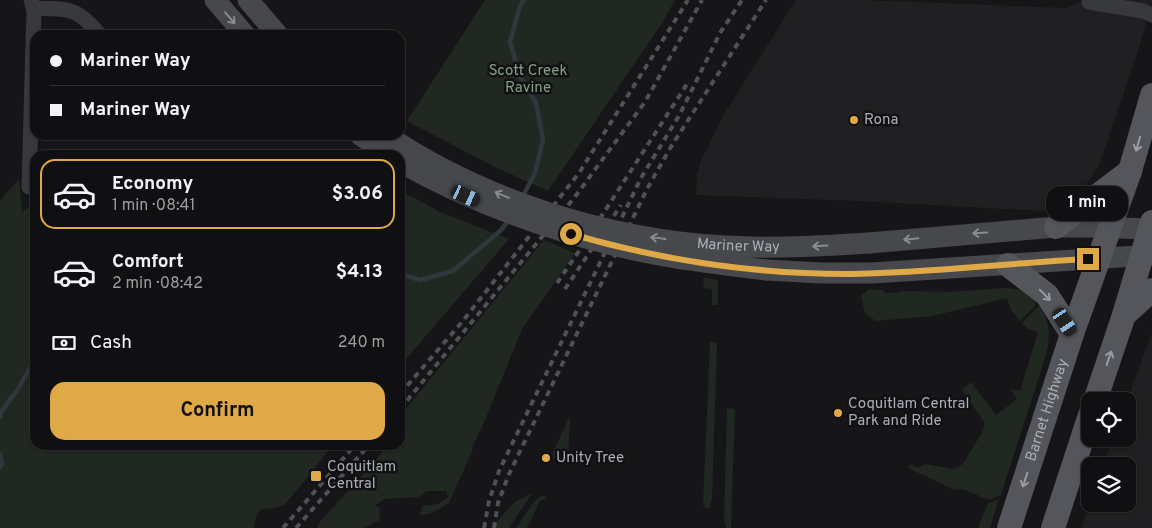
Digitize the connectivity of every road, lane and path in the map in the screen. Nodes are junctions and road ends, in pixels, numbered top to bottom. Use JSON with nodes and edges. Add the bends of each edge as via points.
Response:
{"nodes":[{"id":1,"x":215,"y":0,"type":"edge"},
{"id":2,"x":248,"y":0,"type":"edge"},
{"id":3,"x":1089,"y":0,"type":"edge"},
{"id":4,"x":32,"y":4,"type":"edge"},
{"id":5,"x":1152,"y":14,"type":"edge"},
{"id":6,"x":32,"y":30,"type":"edge"},
{"id":7,"x":96,"y":30,"type":"edge"},
{"id":8,"x":242,"y":30,"type":"edge"},
{"id":9,"x":274,"y":30,"type":"edge"},
{"id":10,"x":1152,"y":95,"type":"edge"},
{"id":11,"x":30,"y":126,"type":"edge"},
{"id":12,"x":367,"y":140,"type":"edge"},
{"id":13,"x":394,"y":140,"type":"edge"},
{"id":14,"x":382,"y":150,"type":"edge"},
{"id":15,"x":405,"y":165,"type":"edge"},
{"id":16,"x":1130,"y":171,"type":"junction"},
{"id":17,"x":29,"y":187,"type":"dead end"},
{"id":18,"x":1111,"y":227,"type":"junction"},
{"id":19,"x":1151,"y":227,"type":"edge"},
{"id":20,"x":1056,"y":228,"type":"junction"},
{"id":21,"x":1147,"y":256,"type":"edge"},
{"id":22,"x":1100,"y":259,"type":"junction"},
{"id":23,"x":1008,"y":265,"type":"junction"},
{"id":24,"x":1152,"y":290,"type":"edge"},
{"id":25,"x":1124,"y":315,"type":"junction"},
{"id":26,"x":1072,"y":334,"type":"junction"},
{"id":27,"x":1098,"y":392,"type":"edge"},
{"id":28,"x":1081,"y":442,"type":"edge"},
{"id":29,"x":1009,"y":528,"type":"edge"},
{"id":30,"x":1053,"y":528,"type":"edge"}],
"edges":[{"from":1,"to":8,"type":"main road","one_way":true},
{"from":2,"to":9,"type":"main road"},
{"from":3,"to":5,"type":"street"},
{"from":4,"to":6,"type":"street"},
{"from":4,"to":7,"type":"street","via":[[76,12]]},
{"from":10,"to":16,"type":"main road","name":"Barnet Highway","one_way":true},
{"from":11,"to":17,"type":"street"},
{"from":12,"to":14,"type":"main road"},
{"from":20,"to":13,"type":"main road","name":"Mariner Way","one_way":true,"bridge":true,"via":[[791,247],[725,246],[668,240],[559,215],[440,167]]},
{"from":15,"to":23,"type":"main road","name":"Mariner Way","bridge":true,"via":[[511,214],[562,231],[616,246],[702,262],[822,273]]},
{"from":16,"to":18,"type":"main road","name":"Barnet Highway"},
{"from":16,"to":20,"type":"main road"},
{"from":18,"to":19,"type":"main road","name":"Mariner Way"},
{"from":18,"to":20,"type":"main road","name":"Mariner Way"},
{"from":18,"to":22,"type":"main road","name":"Barnet Highway"},
{"from":19,"to":21,"type":"main road"},
{"from":21,"to":22,"type":"main road","name":"Mariner Way"},
{"from":21,"to":25,"type":"main road"},
{"from":22,"to":23,"type":"main road","name":"Mariner Way"},
{"from":22,"to":26,"type":"main road","name":"Barnet Highway"},
{"from":23,"to":26,"type":"main road","one_way":true,"via":[[1047,295]]},
{"from":24,"to":25,"type":"main road"},
{"from":27,"to":25,"type":"main road","one_way":true},
{"from":26,"to":29,"type":"main road","name":"Barnet Highway","one_way":true},
{"from":28,"to":30,"type":"main road"}]}
